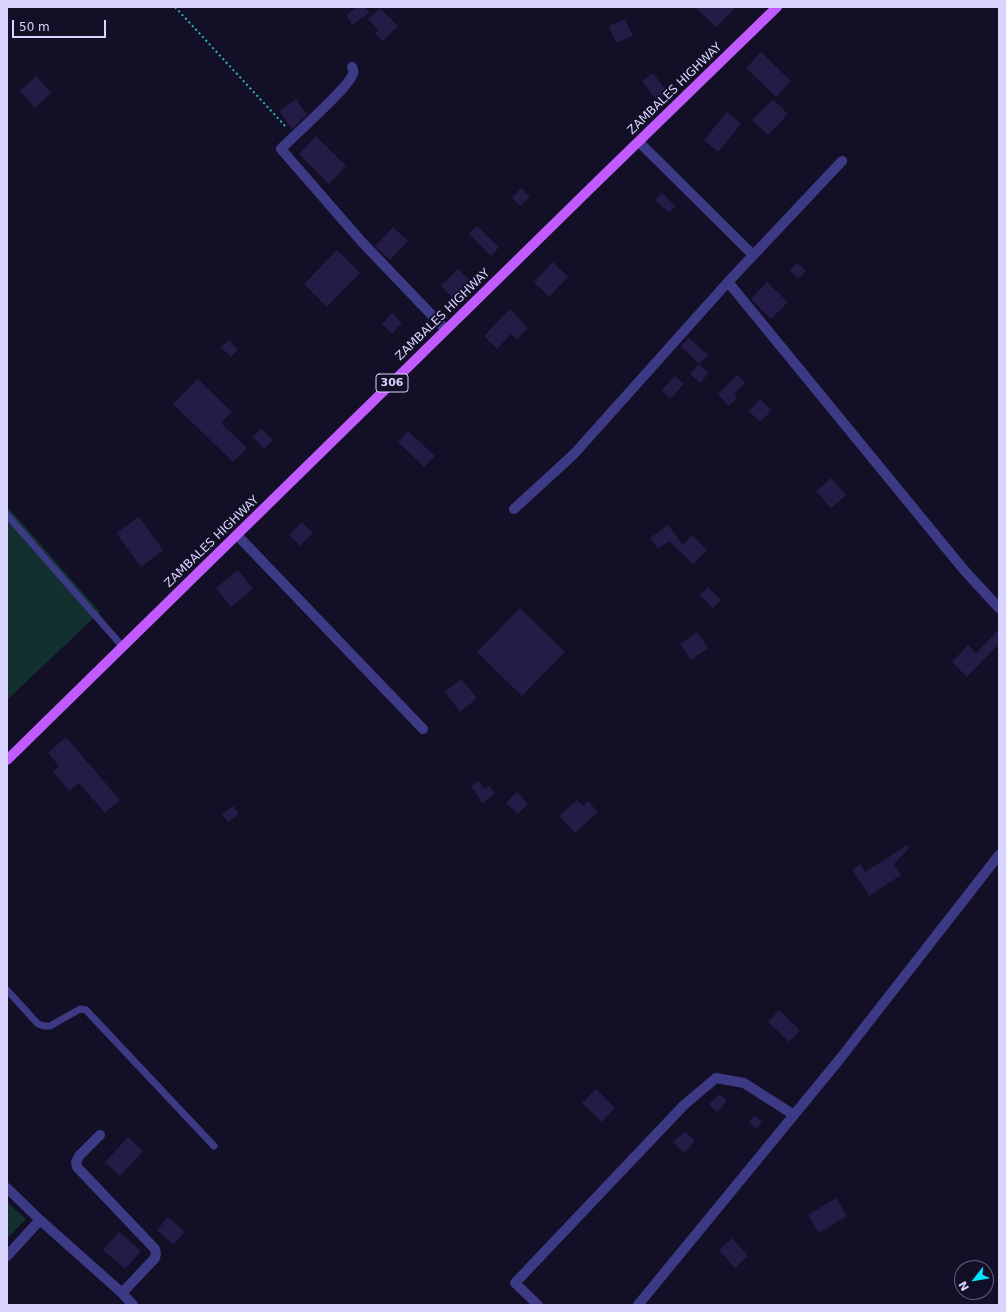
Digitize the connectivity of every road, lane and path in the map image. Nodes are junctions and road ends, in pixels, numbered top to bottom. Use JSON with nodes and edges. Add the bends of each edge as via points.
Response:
{"nodes":[{"id":1,"x":175,"y":7,"type":"edge"},
{"id":2,"x":777,"y":7,"type":"edge"},
{"id":3,"x":352,"y":67,"type":"dead end"},
{"id":4,"x":294,"y":135,"type":"junction"},
{"id":5,"x":639,"y":142,"type":"junction"},
{"id":6,"x":842,"y":161,"type":"dead end"},
{"id":7,"x":753,"y":255,"type":"junction"},
{"id":8,"x":728,"y":282,"type":"junction"},
{"id":9,"x":446,"y":330,"type":"junction"},
{"id":10,"x":514,"y":509,"type":"dead end"},
{"id":11,"x":9,"y":520,"type":"edge"},
{"id":12,"x":237,"y":535,"type":"junction"},
{"id":13,"x":999,"y":608,"type":"edge"},
{"id":14,"x":123,"y":647,"type":"junction"},
{"id":15,"x":423,"y":729,"type":"dead end"},
{"id":16,"x":7,"y":760,"type":"edge"},
{"id":17,"x":999,"y":855,"type":"edge"},
{"id":18,"x":7,"y":990,"type":"edge"},
{"id":19,"x":794,"y":1115,"type":"junction"},
{"id":20,"x":100,"y":1136,"type":"dead end"},
{"id":21,"x":214,"y":1146,"type":"dead end"},
{"id":22,"x":7,"y":1188,"type":"edge"},
{"id":23,"x":40,"y":1220,"type":"junction"},
{"id":24,"x":7,"y":1256,"type":"edge"},
{"id":25,"x":122,"y":1293,"type":"junction"},
{"id":26,"x":133,"y":1305,"type":"edge"},
{"id":27,"x":538,"y":1305,"type":"edge"},
{"id":28,"x":638,"y":1305,"type":"edge"}],
"edges":[{"from":1,"to":4,"type":"path"},
{"from":2,"to":5,"type":"main road","name":"ZAMBALES HIGHWAY","number":"306"},
{"from":3,"to":4,"type":"street","via":[[353,74],[350,80]]},
{"from":4,"to":9,"type":"street","via":[[280,149],[361,241]]},
{"from":5,"to":7,"type":"street"},
{"from":5,"to":9,"type":"main road","name":"ZAMBALES HIGHWAY","number":"306"},
{"from":6,"to":7,"type":"street"},
{"from":7,"to":8,"type":"street"},
{"from":8,"to":10,"type":"street","via":[[574,454]]},
{"from":8,"to":13,"type":"street","via":[[964,570]]},
{"from":9,"to":12,"type":"main road","name":"ZAMBALES HIGHWAY","number":"306"},
{"from":11,"to":14,"type":"lane"},
{"from":12,"to":14,"type":"main road","name":"ZAMBALES HIGHWAY","number":"306"},
{"from":12,"to":15,"type":"street"},
{"from":14,"to":16,"type":"main road","name":"ZAMBALES HIGHWAY","number":"306"},
{"from":17,"to":19,"type":"street"},
{"from":18,"to":21,"type":"lane","via":[[38,1024],[44,1026],[50,1026],[80,1009],[86,1010]]},
{"from":19,"to":27,"type":"street","via":[[744,1083],[716,1078],[684,1105],[515,1283]]},
{"from":19,"to":28,"type":"street"},
{"from":20,"to":25,"type":"street","via":[[79,1156],[76,1162],[78,1167],[156,1254],[156,1258]]},
{"from":22,"to":23,"type":"street"},
{"from":23,"to":24,"type":"street"},
{"from":23,"to":25,"type":"street"},
{"from":25,"to":26,"type":"street"}]}
